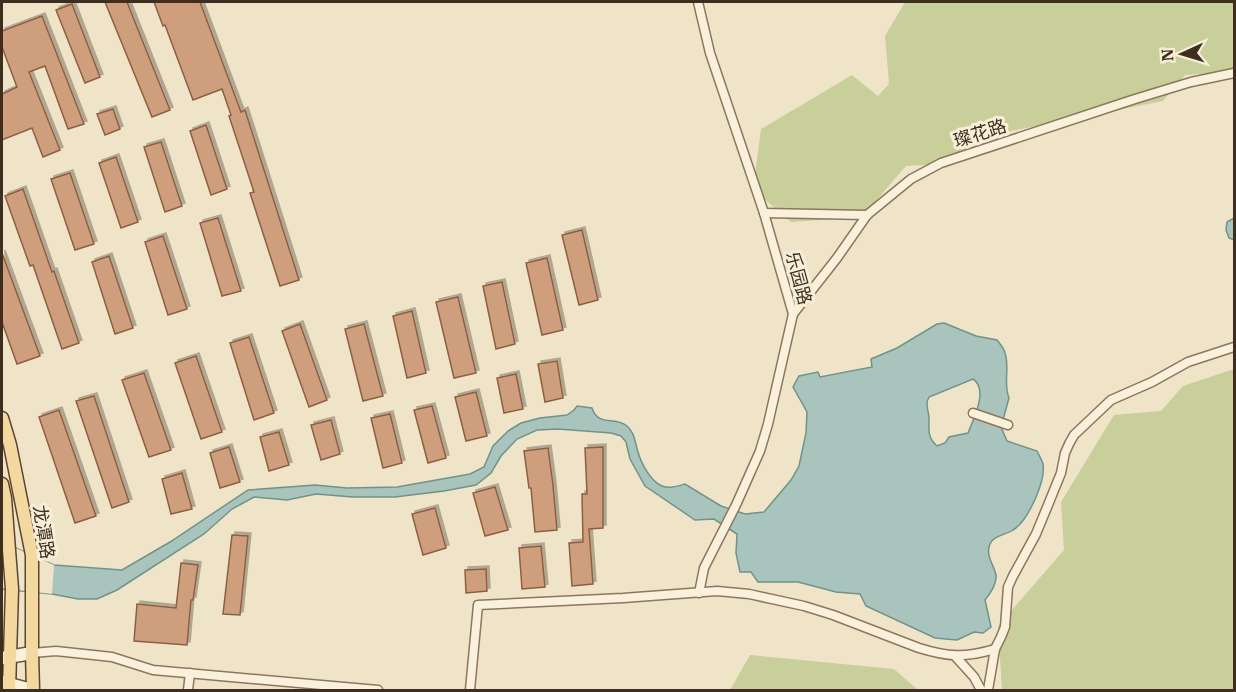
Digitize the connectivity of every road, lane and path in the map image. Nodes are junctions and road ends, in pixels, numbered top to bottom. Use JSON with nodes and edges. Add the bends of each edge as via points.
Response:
{"nodes":[{"id":1,"x":698,"y":2,"type":"edge"},
{"id":2,"x":1234,"y":73,"type":"edge"},
{"id":3,"x":764,"y":213,"type":"junction"},
{"id":4,"x":867,"y":215,"type":"junction"},
{"id":5,"x":793,"y":314,"type":"junction"},
{"id":6,"x":1234,"y":347,"type":"edge"},
{"id":7,"x":973,"y":413,"type":"dead end"},
{"id":8,"x":2,"y":418,"type":"edge"},
{"id":9,"x":1008,"y":425,"type":"dead end"},
{"id":10,"x":2,"y":484,"type":"edge"},
{"id":11,"x":699,"y":593,"type":"junction"},
{"id":12,"x":995,"y":648,"type":"junction"},
{"id":13,"x":32,"y":653,"type":"junction"},
{"id":14,"x":955,"y":656,"type":"junction"},
{"id":15,"x":6,"y":657,"type":"edge"},
{"id":16,"x":190,"y":673,"type":"junction"},
{"id":17,"x":6,"y":685,"type":"edge"},
{"id":18,"x":33,"y":690,"type":"edge"},
{"id":19,"x":188,"y":690,"type":"edge"},
{"id":20,"x":378,"y":690,"type":"edge"},
{"id":21,"x":470,"y":690,"type":"edge"},
{"id":22,"x":981,"y":690,"type":"edge"},
{"id":23,"x":988,"y":690,"type":"edge"}],
"edges":[{"from":1,"to":3,"type":"street","name":"乐园路","via":[[710,53]]},
{"from":2,"to":4,"type":"street","name":"璨花路","via":[[1135,99],[941,163],[911,179]]},
{"from":3,"to":4,"type":"street"},
{"from":3,"to":5,"type":"street","name":"乐园路"},
{"from":4,"to":5,"type":"street","name":"璨花路"},
{"from":5,"to":11,"type":"street","name":"乐园路","via":[[760,451],[704,568]]},
{"from":6,"to":12,"type":"street","via":[[1188,362],[1111,400],[1074,435],[1036,534],[1008,587],[1005,627]]},
{"from":7,"to":9,"type":"street"},
{"from":8,"to":13,"type":"main road","name":"龙潭路","via":[[32,555]]},
{"from":10,"to":15,"type":"main road","name":"龙潭路","via":[[12,590]]},
{"from":11,"to":14,"type":"street","via":[[748,594],[804,606],[919,648]]},
{"from":11,"to":21,"type":"street","via":[[478,605]]},
{"from":12,"to":14,"type":"street"},
{"from":12,"to":23,"type":"street"},
{"from":13,"to":15,"type":"main road"},
{"from":13,"to":16,"type":"street","via":[[56,651],[112,657],[153,670]]},
{"from":13,"to":18,"type":"main road","name":"龙潭路"},
{"from":14,"to":22,"type":"street"},
{"from":15,"to":17,"type":"main road","name":"龙潭路"},
{"from":16,"to":19,"type":"street"},
{"from":16,"to":20,"type":"street"},
{"from":17,"to":18,"type":"main road"}]}
